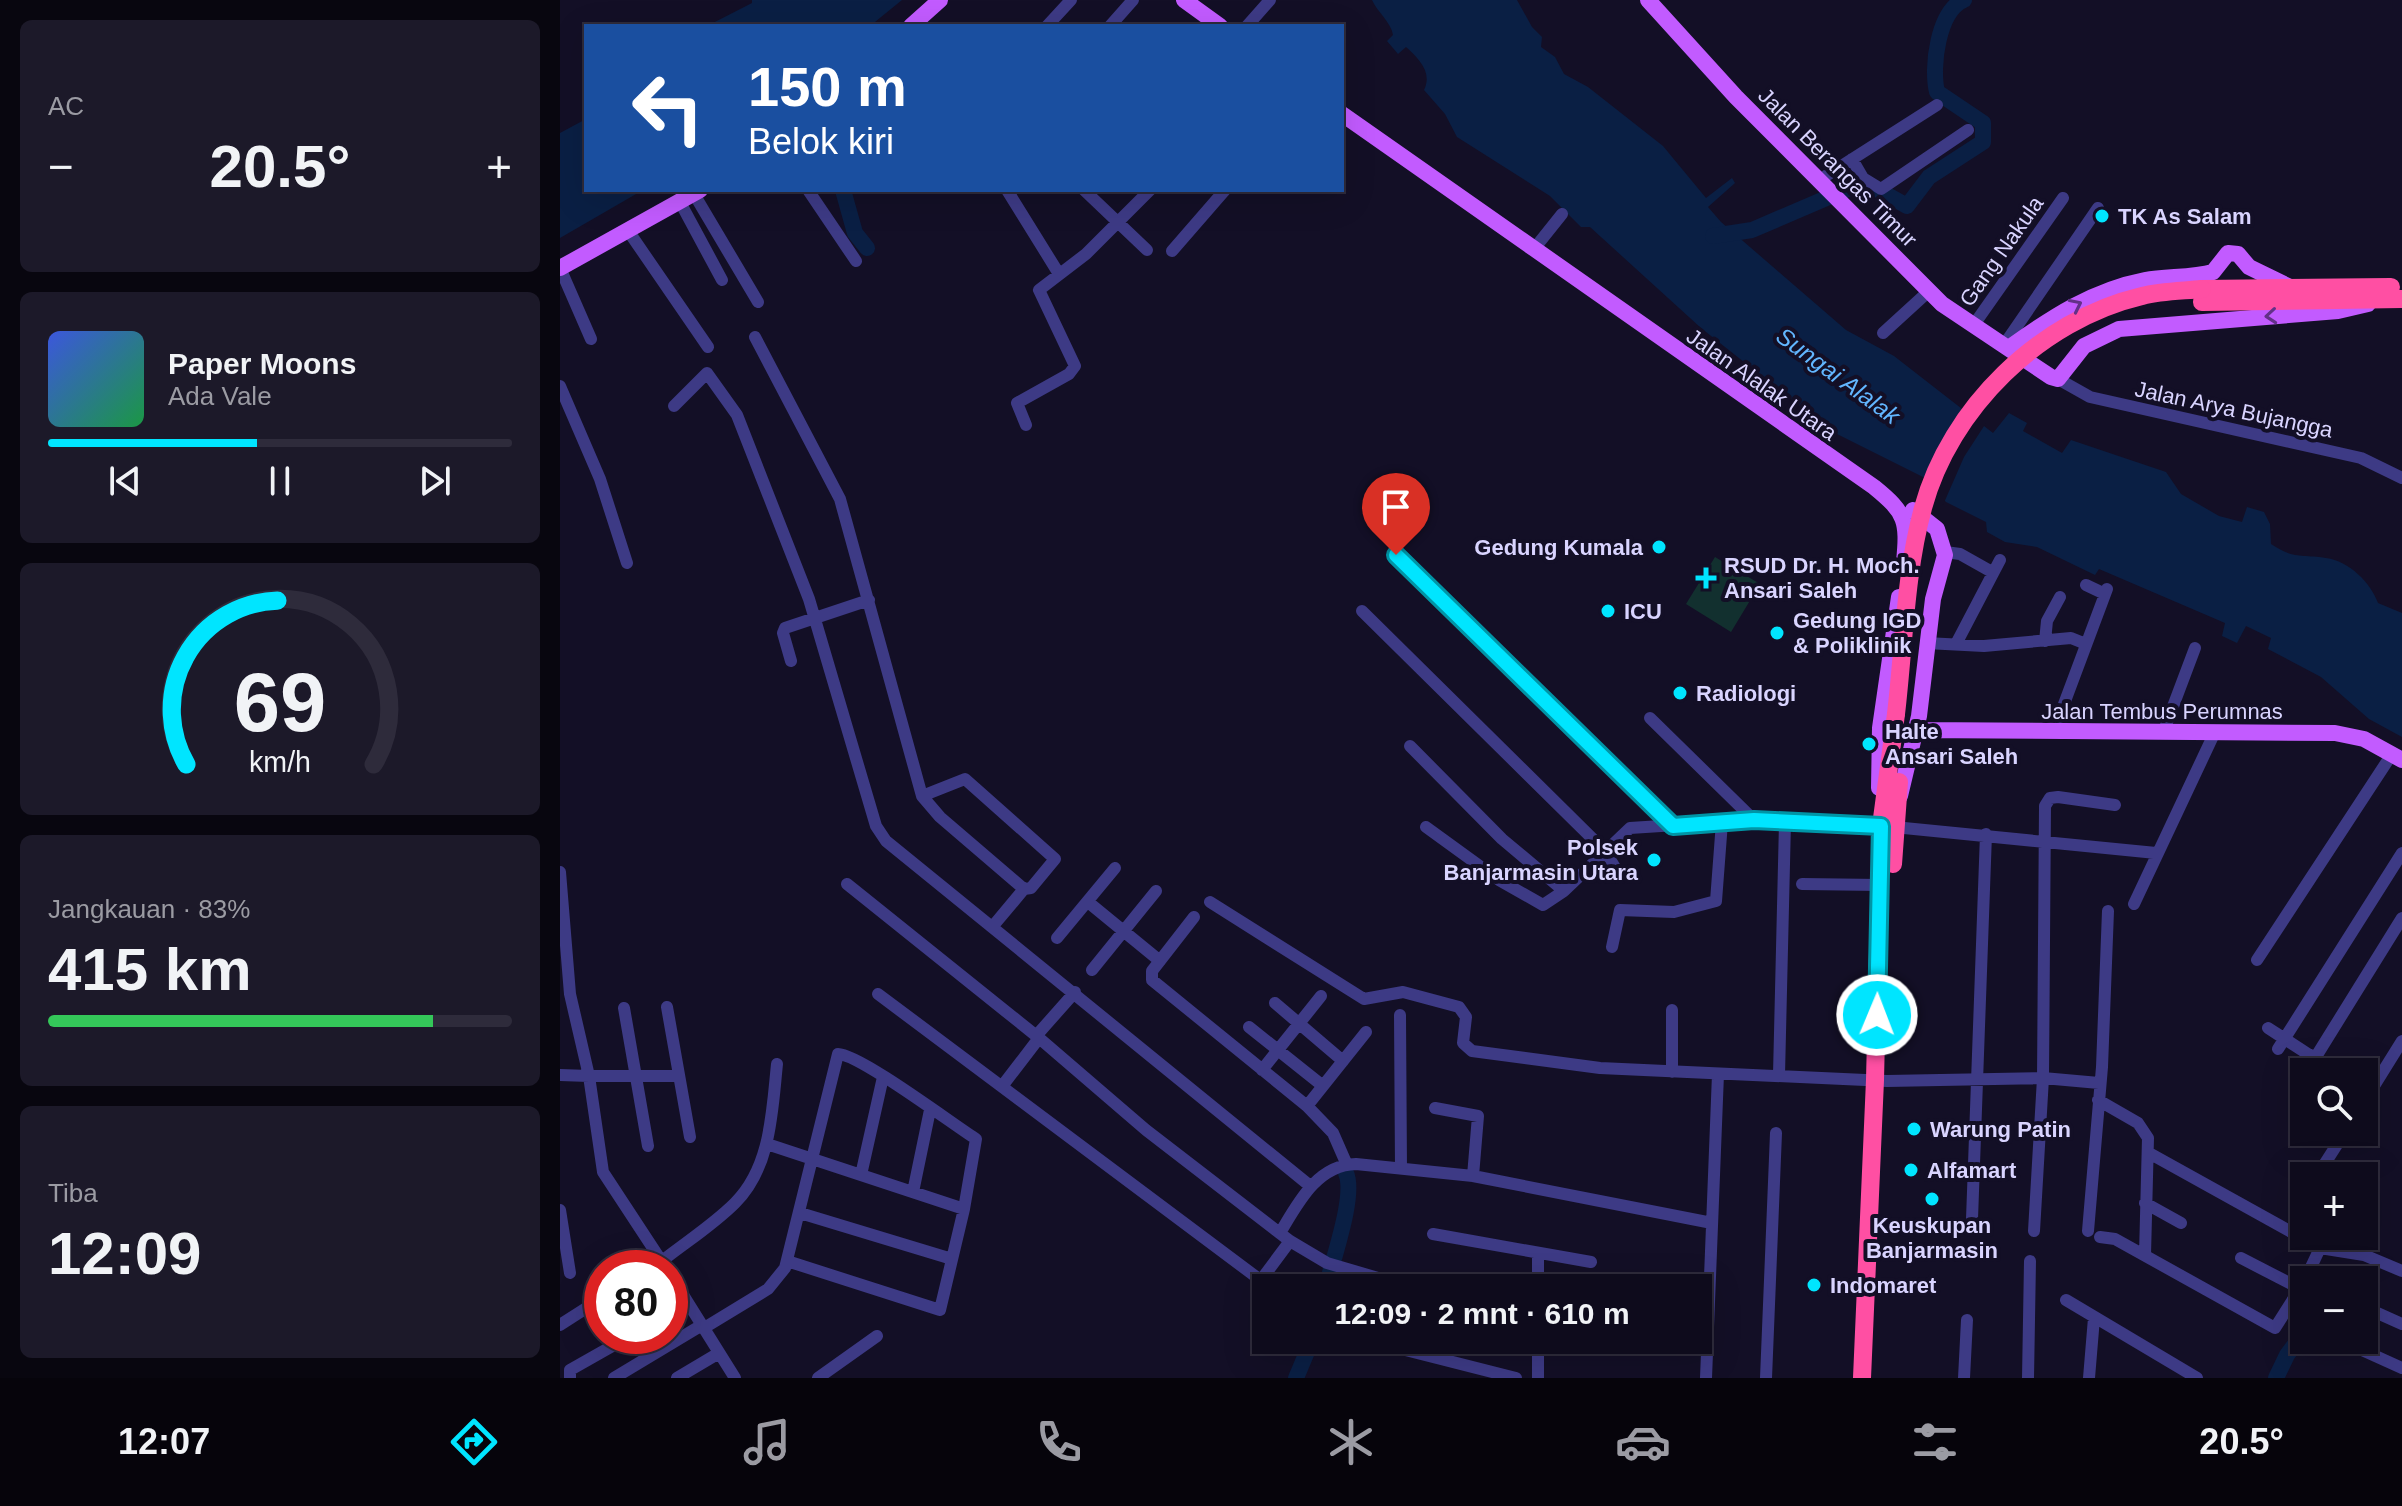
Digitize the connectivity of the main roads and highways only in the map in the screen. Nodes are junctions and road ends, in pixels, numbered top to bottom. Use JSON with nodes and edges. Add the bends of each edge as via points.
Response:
{"nodes":[{"id":1,"x":940,"y":0,"type":"edge"},
{"id":2,"x":1184,"y":0,"type":"edge"},
{"id":3,"x":1648,"y":0,"type":"edge"},
{"id":4,"x":913,"y":24,"type":"edge"},
{"id":5,"x":1217,"y":24,"type":"edge"},
{"id":6,"x":1344,"y":115,"type":"edge"},
{"id":7,"x":691,"y":195,"type":"edge"},
{"id":8,"x":560,"y":268,"type":"edge"},
{"id":9,"x":2402,"y":286,"type":"edge"},
{"id":10,"x":2290,"y":287,"type":"junction"},
{"id":11,"x":2202,"y":296,"type":"junction"},
{"id":12,"x":2402,"y":299,"type":"edge"},
{"id":13,"x":2374,"y":300,"type":"junction"},
{"id":14,"x":2007,"y":346,"type":"junction"},
{"id":15,"x":1909,"y":514,"type":"junction"},
{"id":16,"x":1907,"y":720,"type":"junction"},
{"id":17,"x":2397,"y":757,"type":"edge"},
{"id":18,"x":1888,"y":823,"type":"junction"},
{"id":19,"x":1881,"y":1081,"type":"junction"},
{"id":20,"x":1870,"y":1295,"type":"junction"},
{"id":21,"x":1862,"y":1378,"type":"edge"},
{"id":22,"x":1873,"y":1378,"type":"edge"}],
"edges":[{"from":1,"to":4,"type":"main road"},
{"from":2,"to":5,"type":"main road"},
{"from":3,"to":14,"type":"main road","name":"Jalan Berangas Timur","via":[[1736,97],[1929,291]]},
{"from":6,"to":15,"type":"main road","name":"Jalan Alalak Utara"},
{"from":7,"to":8,"type":"main road"},
{"from":9,"to":10,"type":"highway"},
{"from":10,"to":11,"type":"highway"},
{"from":14,"to":10,"type":"main road","one_way":true,"via":[[2100,293],[2160,277],[2204,275],[2228,253]]},
{"from":11,"to":13,"type":"highway"},
{"from":11,"to":16,"type":"highway","bridge":true,"via":[[2140,296],[2085,319],[2021,359],[1969,414],[1942,457],[1922,511]]},
{"from":12,"to":13,"type":"highway"},
{"from":13,"to":14,"type":"main road","name":"Jalan Berangas Timur","one_way":true,"via":[[2338,311],[2119,329],[2084,346],[2058,379],[2039,372]]},
{"from":15,"to":16,"type":"main road","name":"Jalan Alalak Utara","via":[[1937,529],[1945,552]]},
{"from":15,"to":18,"type":"main road","via":[[1880,728]]},
{"from":16,"to":17,"type":"main road","name":"Jalan Tembus Perumnas","via":[[2060,733],[2335,733],[2364,739]]},
{"from":16,"to":18,"type":"highway"},
{"from":18,"to":19,"type":"highway"},
{"from":18,"to":19,"type":"highway","via":[[1880,885]]},
{"from":19,"to":20,"type":"highway"},
{"from":20,"to":21,"type":"highway"},
{"from":20,"to":22,"type":"highway"}]}
